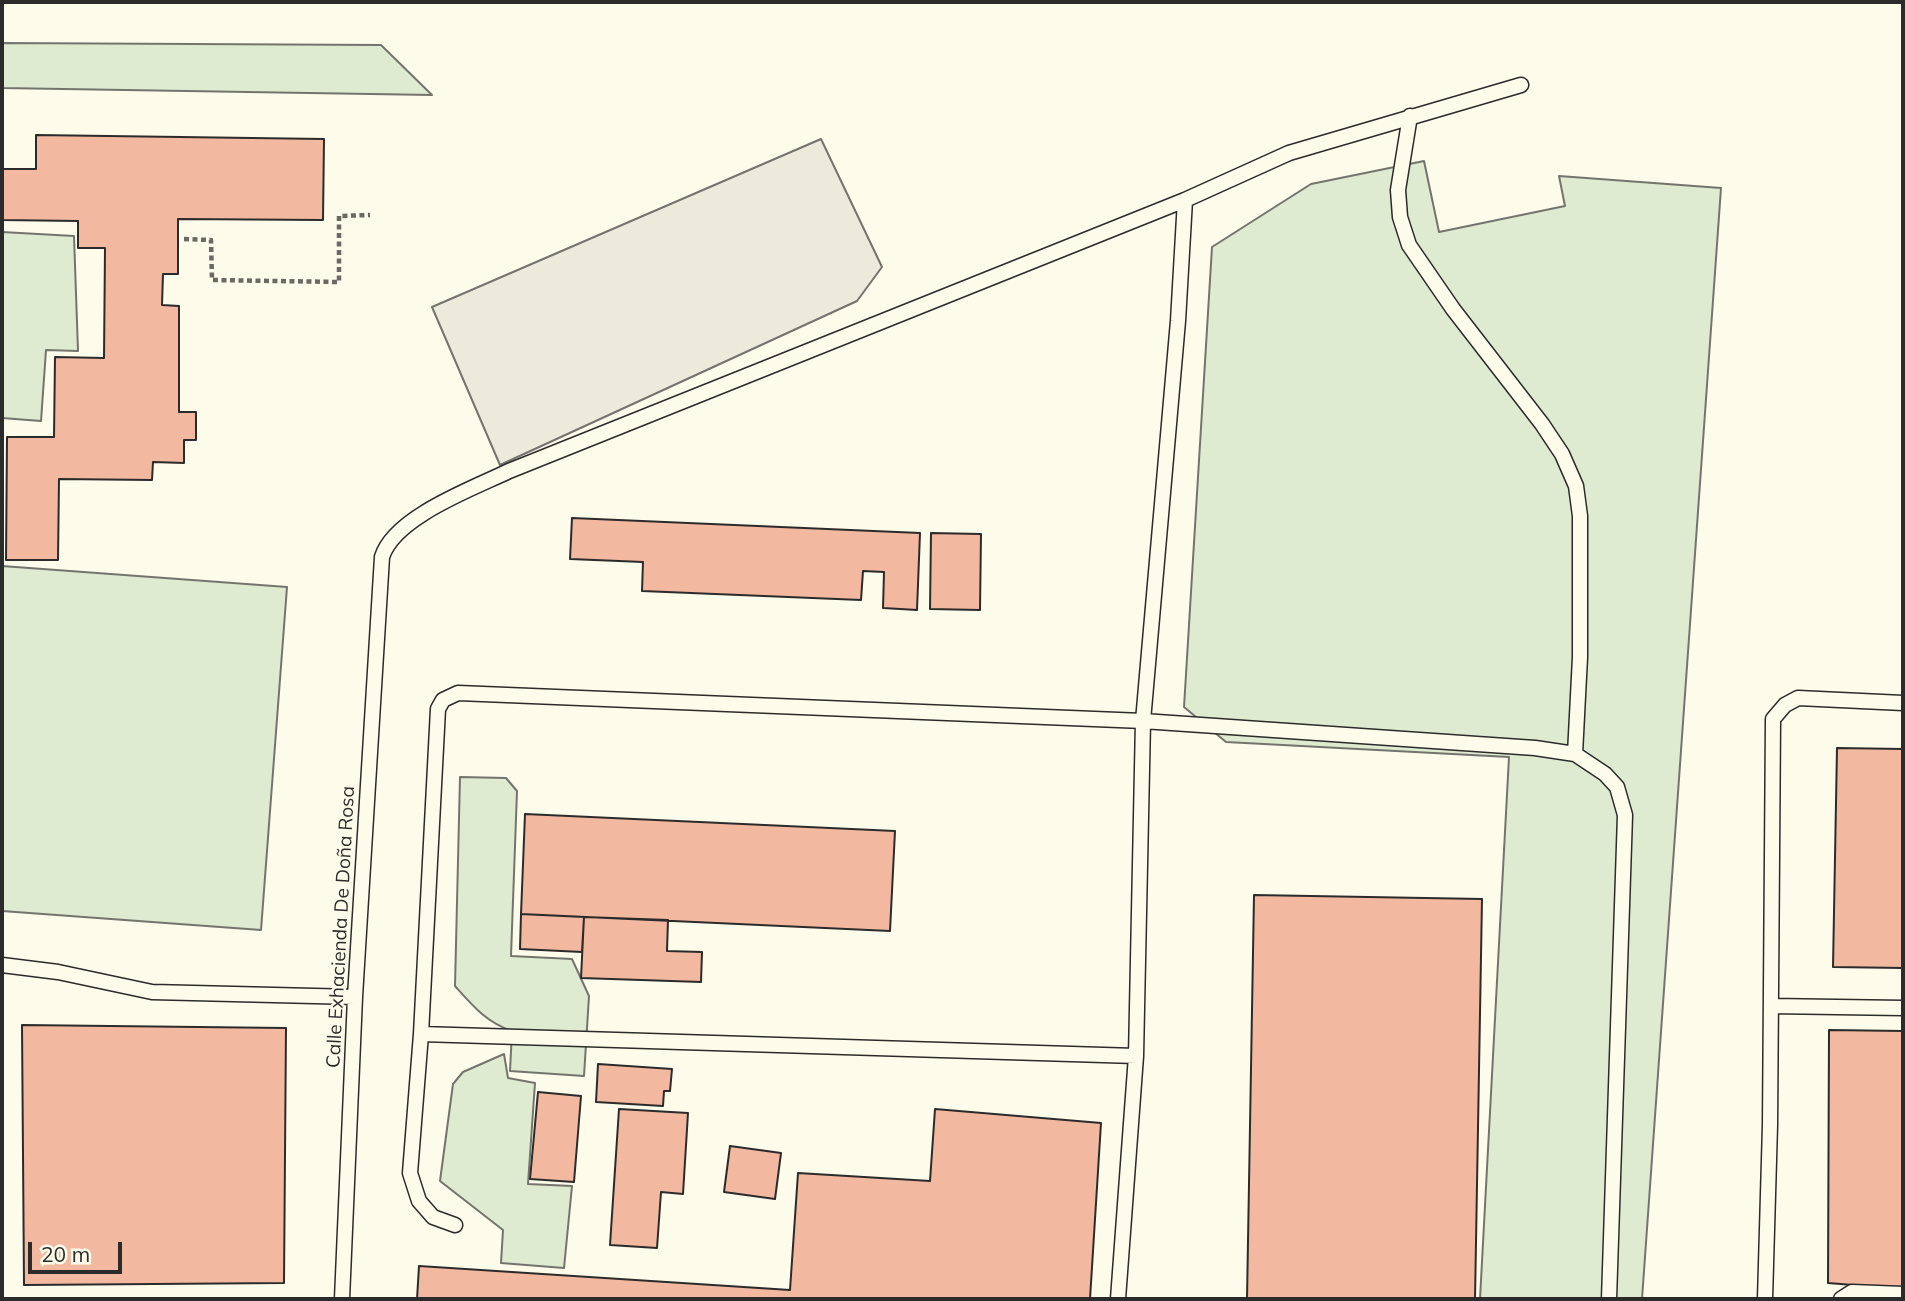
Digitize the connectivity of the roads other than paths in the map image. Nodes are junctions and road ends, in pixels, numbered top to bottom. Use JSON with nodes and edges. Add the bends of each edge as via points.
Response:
{"nodes":[{"id":1,"x":1521,"y":85,"type":"dead end"},
{"id":2,"x":1410,"y":116,"type":"junction"},
{"id":3,"x":1185,"y":200,"type":"junction"},
{"id":4,"x":1903,"y":703,"type":"edge"},
{"id":5,"x":1143,"y":721,"type":"junction"},
{"id":6,"x":1575,"y":754,"type":"junction"},
{"id":7,"x":2,"y":965,"type":"edge"},
{"id":8,"x":355,"y":997,"type":"junction"},
{"id":9,"x":1771,"y":1006,"type":"junction"},
{"id":10,"x":1903,"y":1008,"type":"edge"},
{"id":11,"x":421,"y":1034,"type":"junction"},
{"id":12,"x":1136,"y":1056,"type":"junction"},
{"id":13,"x":455,"y":1225,"type":"dead end"},
{"id":14,"x":1903,"y":1294,"type":"edge"},
{"id":15,"x":342,"y":1299,"type":"edge"},
{"id":16,"x":1118,"y":1299,"type":"edge"},
{"id":17,"x":1609,"y":1299,"type":"edge"},
{"id":18,"x":1765,"y":1299,"type":"edge"},
{"id":19,"x":1841,"y":1299,"type":"edge"}],
"edges":[{"from":1,"to":2,"type":"lane"},
{"from":2,"to":3,"type":"lane","via":[[1289,153]]},
{"from":2,"to":6,"type":"lane","via":[[1398,190],[1409,245],[1542,424],[1576,486],[1580,657]]},
{"from":3,"to":5,"type":"lane"},
{"from":3,"to":8,"type":"lane","name":"Calle Exhacienda De Doña Rosa","via":[[509,471],[423,513],[394,535],[382,557]]},
{"from":4,"to":9,"type":"lane","via":[[1798,698],[1773,719]]},
{"from":5,"to":6,"type":"lane"},
{"from":5,"to":11,"type":"lane","via":[[450,695],[438,709]]},
{"from":5,"to":12,"type":"lane"},
{"from":6,"to":17,"type":"lane","via":[[1617,786],[1625,815]]},
{"from":7,"to":8,"type":"lane","via":[[152,992]]},
{"from":8,"to":15,"type":"lane","name":"Calle Exhacienda De Doña Rosa"},
{"from":9,"to":10,"type":"lane"},
{"from":9,"to":18,"type":"lane"},
{"from":11,"to":12,"type":"lane"},
{"from":11,"to":13,"type":"lane","via":[[410,1173],[419,1201],[433,1217]]},
{"from":12,"to":16,"type":"lane"},
{"from":14,"to":19,"type":"lane","via":[[1852,1292]]}]}
